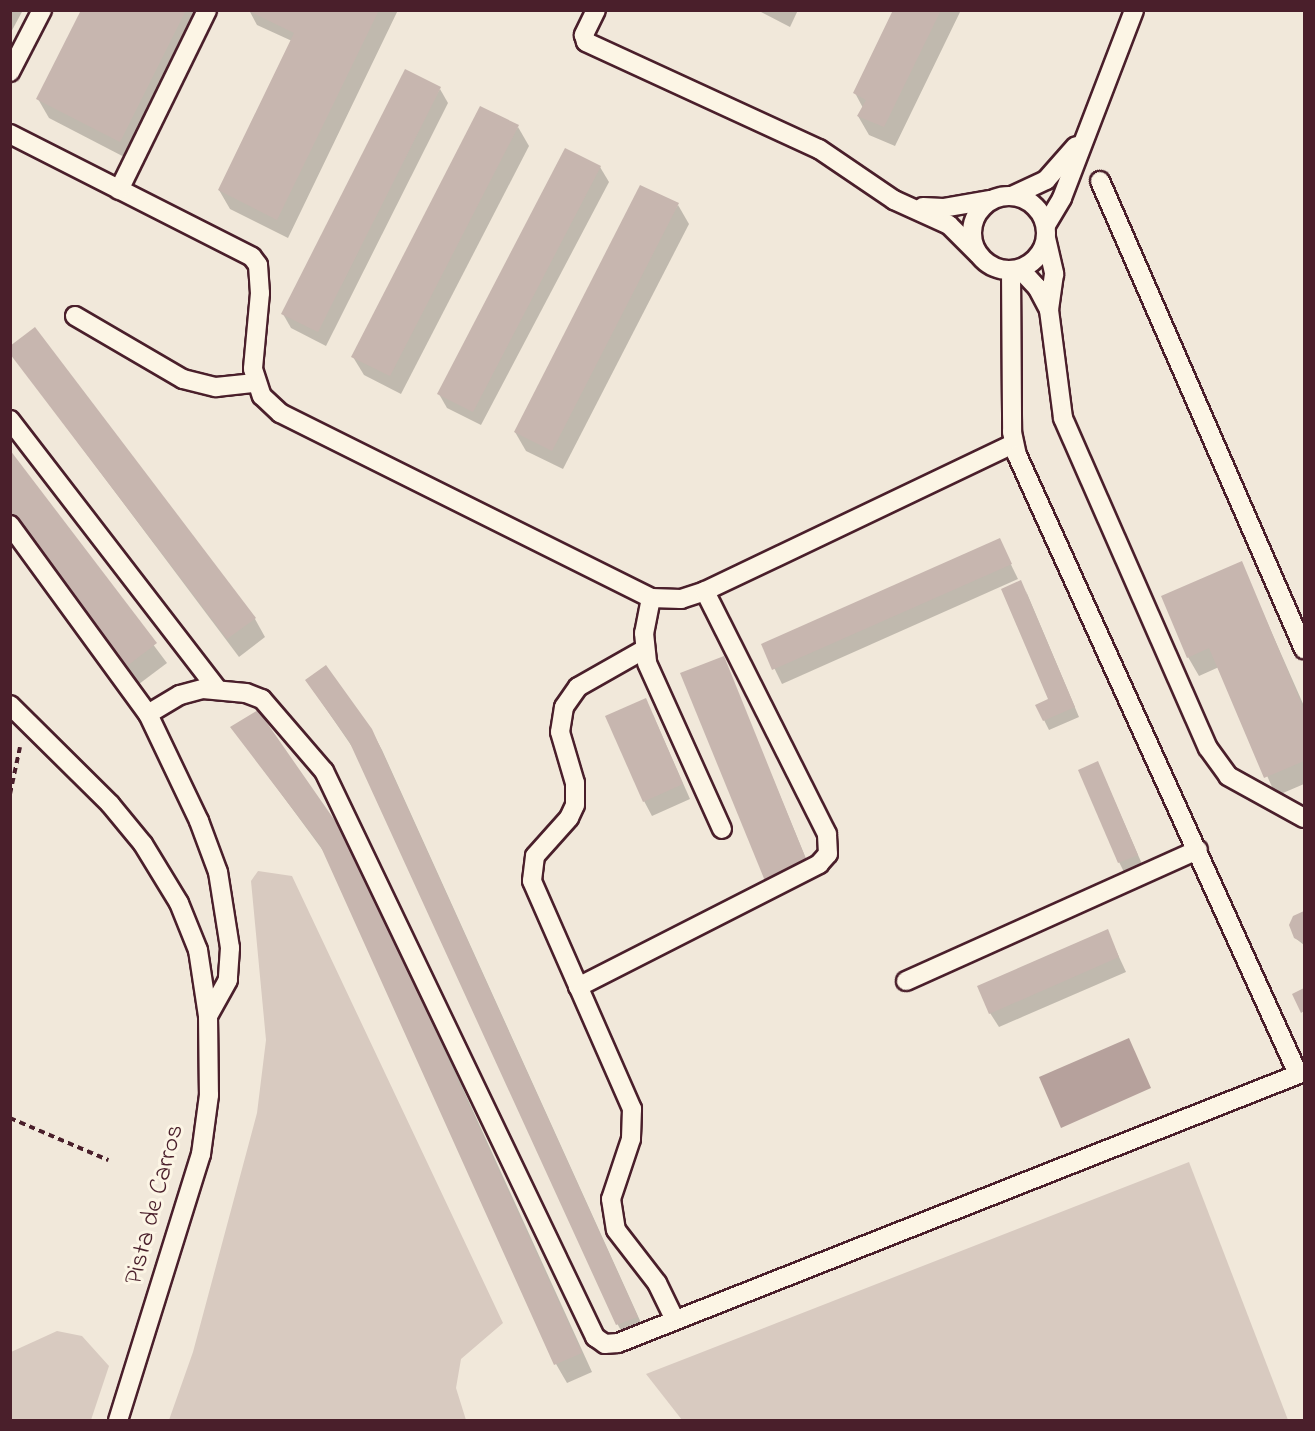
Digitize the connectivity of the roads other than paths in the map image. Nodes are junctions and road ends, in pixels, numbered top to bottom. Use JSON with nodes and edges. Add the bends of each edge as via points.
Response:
{"nodes":[{"id":1,"x":42,"y":10,"type":"edge"},
{"id":2,"x":207,"y":10,"type":"edge"},
{"id":3,"x":596,"y":10,"type":"edge"},
{"id":4,"x":1134,"y":10,"type":"edge"},
{"id":5,"x":10,"y":72,"type":"edge"},
{"id":6,"x":1087,"y":133,"type":"junction"},
{"id":7,"x":10,"y":134,"type":"edge"},
{"id":8,"x":1100,"y":181,"type":"dead end"},
{"id":9,"x":119,"y":190,"type":"junction"},
{"id":10,"x":1008,"y":196,"type":"junction"},
{"id":11,"x":912,"y":207,"type":"junction"},
{"id":12,"x":1046,"y":232,"type":"junction"},
{"id":13,"x":978,"y":254,"type":"junction"},
{"id":14,"x":1015,"y":270,"type":"junction"},
{"id":15,"x":1049,"y":310,"type":"junction"},
{"id":16,"x":75,"y":316,"type":"dead end"},
{"id":17,"x":255,"y":383,"type":"junction"},
{"id":18,"x":10,"y":420,"type":"edge"},
{"id":19,"x":1013,"y":444,"type":"junction"},
{"id":20,"x":10,"y":525,"type":"edge"},
{"id":21,"x":705,"y":591,"type":"junction"},
{"id":22,"x":651,"y":598,"type":"junction"},
{"id":23,"x":645,"y":649,"type":"junction"},
{"id":24,"x":1305,"y":649,"type":"edge"},
{"id":25,"x":217,"y":689,"type":"junction"},
{"id":26,"x":10,"y":705,"type":"edge"},
{"id":27,"x":148,"y":714,"type":"junction"},
{"id":28,"x":1305,"y":818,"type":"edge"},
{"id":29,"x":722,"y":828,"type":"dead end"},
{"id":30,"x":1198,"y":850,"type":"junction"},
{"id":31,"x":906,"y":981,"type":"dead end"},
{"id":32,"x":578,"y":987,"type":"junction"},
{"id":33,"x":208,"y":1016,"type":"junction"},
{"id":34,"x":1301,"y":1073,"type":"edge"},
{"id":35,"x":675,"y":1320,"type":"junction"},
{"id":36,"x":118,"y":1420,"type":"edge"}],
"edges":[{"from":1,"to":5,"type":"lane"},
{"from":2,"to":9,"type":"lane"},
{"from":3,"to":11,"type":"lane","via":[[584,35],[586,42],[819,149],[894,200]]},
{"from":4,"to":6,"type":"lane"},
{"from":6,"to":10,"type":"lane","via":[[1046,180]]},
{"from":6,"to":12,"type":"lane"},
{"from":7,"to":9,"type":"lane"},
{"from":8,"to":24,"type":"lane"},
{"from":9,"to":17,"type":"lane","via":[[244,252],[258,266],[260,293],[252,369]]},
{"from":10,"to":11,"type":"lane","via":[[943,208]]},
{"from":10,"to":12,"type":"lane","via":[[1027,200],[1039,211]]},
{"from":10,"to":13,"type":"lane","via":[[984,205],[973,223]]},
{"from":11,"to":13,"type":"lane","via":[[949,225]]},
{"from":12,"to":14,"type":"lane","via":[[1037,258]]},
{"from":12,"to":15,"type":"lane","via":[[1054,274]]},
{"from":13,"to":14,"type":"lane","via":[[993,266]]},
{"from":14,"to":15,"type":"lane","via":[[1037,287]]},
{"from":14,"to":19,"type":"lane"},
{"from":15,"to":28,"type":"lane","via":[[1056,389],[1063,418],[1213,758],[1228,776]]},
{"from":16,"to":17,"type":"lane","via":[[183,379],[216,387]]},
{"from":17,"to":22,"type":"lane","via":[[279,413]]},
{"from":18,"to":25,"type":"lane"},
{"from":19,"to":21,"type":"lane"},
{"from":19,"to":30,"type":"lane"},
{"from":20,"to":27,"type":"lane"},
{"from":21,"to":22,"type":"lane","via":[[681,599]]},
{"from":21,"to":32,"type":"lane","via":[[827,834],[828,854],[819,864]]},
{"from":22,"to":23,"type":"lane","via":[[645,618]]},
{"from":23,"to":29,"type":"lane","via":[[647,663]]},
{"from":23,"to":32,"type":"lane","via":[[578,687],[560,719],[561,744],[575,783],[575,805],[570,818],[535,856],[532,881]]},
{"from":25,"to":27,"type":"lane","via":[[180,695]]},
{"from":25,"to":35,"type":"lane","via":[[262,699],[324,771],[595,1337],[612,1345]]},
{"from":26,"to":33,"type":"lane","name":"Pista de Carros","via":[[110,804],[143,844],[179,903],[198,950]]},
{"from":27,"to":33,"type":"lane","via":[[199,821],[218,872],[227,915],[228,980]]},
{"from":30,"to":31,"type":"lane"},
{"from":30,"to":34,"type":"lane"},
{"from":32,"to":35,"type":"lane","via":[[632,1110],[631,1139],[614,1183],[614,1223],[623,1243],[657,1283]]},
{"from":33,"to":36,"type":"lane","name":"Pista de Carros","via":[[209,1095],[201,1154]]},
{"from":34,"to":35,"type":"lane"}]}
